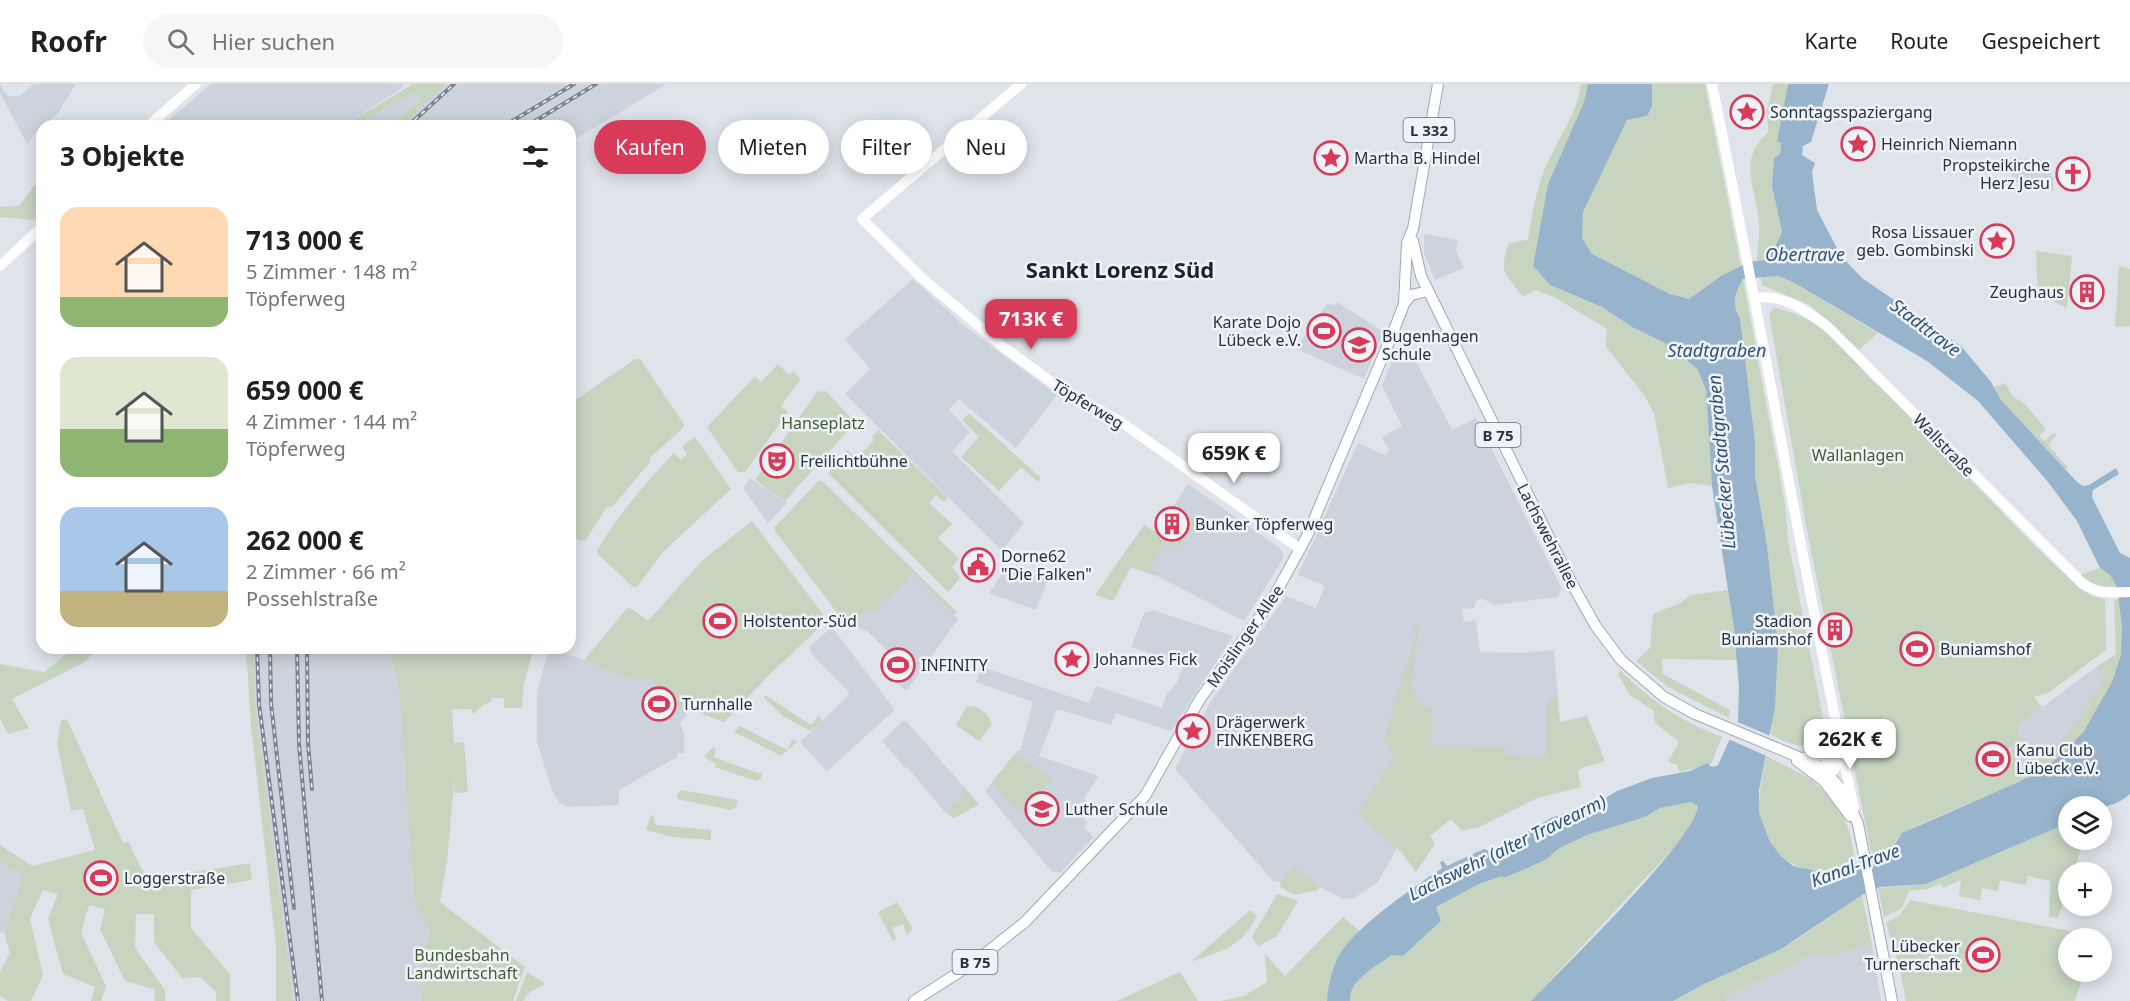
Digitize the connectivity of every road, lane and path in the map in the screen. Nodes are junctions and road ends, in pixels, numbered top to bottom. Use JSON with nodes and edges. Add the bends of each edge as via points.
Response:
{"nodes":[{"id":1,"x":196,"y":84,"type":"edge"},
{"id":2,"x":1021,"y":84,"type":"edge"},
{"id":3,"x":1438,"y":84,"type":"edge"},
{"id":4,"x":1443,"y":84,"type":"edge"},
{"id":5,"x":1712,"y":84,"type":"edge"},
{"id":6,"x":1437,"y":103,"type":"junction"},
{"id":7,"x":155,"y":120,"type":"edge"},
{"id":8,"x":1413,"y":229,"type":"junction"},
{"id":9,"x":36,"y":233,"type":"edge"},
{"id":10,"x":0,"y":266,"type":"edge"},
{"id":11,"x":1428,"y":291,"type":"junction"},
{"id":12,"x":1756,"y":298,"type":"junction"},
{"id":13,"x":1404,"y":304,"type":"junction"},
{"id":14,"x":1300,"y":549,"type":"junction"},
{"id":15,"x":2130,"y":592,"type":"edge"},
{"id":16,"x":1837,"y":747,"type":"junction"},
{"id":17,"x":1787,"y":753,"type":"junction"},
{"id":18,"x":1804,"y":758,"type":"junction"},
{"id":19,"x":1824,"y":775,"type":"junction"},
{"id":20,"x":1856,"y":814,"type":"junction"},
{"id":21,"x":1859,"y":834,"type":"junction"},
{"id":22,"x":914,"y":1001,"type":"edge"},
{"id":23,"x":1892,"y":1001,"type":"edge"}],
"edges":[{"from":1,"to":7,"type":"main road"},
{"from":2,"to":14,"type":"main road","name":"Töpferweg","via":[[862,219],[922,278],[1006,349],[1057,386],[1121,422]]},
{"from":3,"to":6,"type":"main road","name":"Moislinger Allee","number":"L 332"},
{"from":4,"to":6,"type":"main road","name":"Moislinger Allee","number":"L 332"},
{"from":5,"to":12,"type":"main road"},
{"from":6,"to":8,"type":"main road","name":"Moislinger Allee","number":"L 332"},
{"from":8,"to":11,"type":"main road","name":"Lachswehrallee","number":"L 332","via":[[1416,263]]},
{"from":8,"to":13,"type":"main road","name":"Moislinger Allee","number":"L 332","via":[[1407,243]]},
{"from":9,"to":10,"type":"main road"},
{"from":11,"to":13,"type":"main road","via":[[1411,295]]},
{"from":11,"to":17,"type":"main road","name":"Lachswehrallee","number":"B 75","via":[[1537,515],[1595,625],[1621,660],[1640,679],[1679,706]]},
{"from":12,"to":15,"type":"main road","name":"Wallstraße","via":[[1793,304],[1828,327],[2076,577],[2094,591]]},
{"from":12,"to":16,"type":"main road"},
{"from":13,"to":14,"type":"main road","name":"Moislinger Allee","number":"B 75"},
{"from":14,"to":22,"type":"main road","name":"Moislinger Allee","number":"B 75","via":[[1261,616],[1200,699],[1145,796],[1025,922],[972,964]]},
{"from":16,"to":18,"type":"main road"},
{"from":16,"to":19,"type":"main road","via":[[1839,760]]},
{"from":16,"to":20,"type":"main road"},
{"from":17,"to":18,"type":"main road","name":"Lachswehrallee","number":"B 75"},
{"from":17,"to":19,"type":"main road","name":"Lachswehrallee","number":"B 75"},
{"from":18,"to":19,"type":"main road","name":"Lachswehrallee","number":"B 75"},
{"from":19,"to":20,"type":"main road","name":"Lachswehrallee","number":"B 75","via":[[1844,792]]},
{"from":19,"to":21,"type":"main road","name":"Lachswehrallee","number":"B 75"},
{"from":20,"to":21,"type":"main road","number":"B 75"},
{"from":21,"to":23,"type":"main road","number":"B 75"}]}
